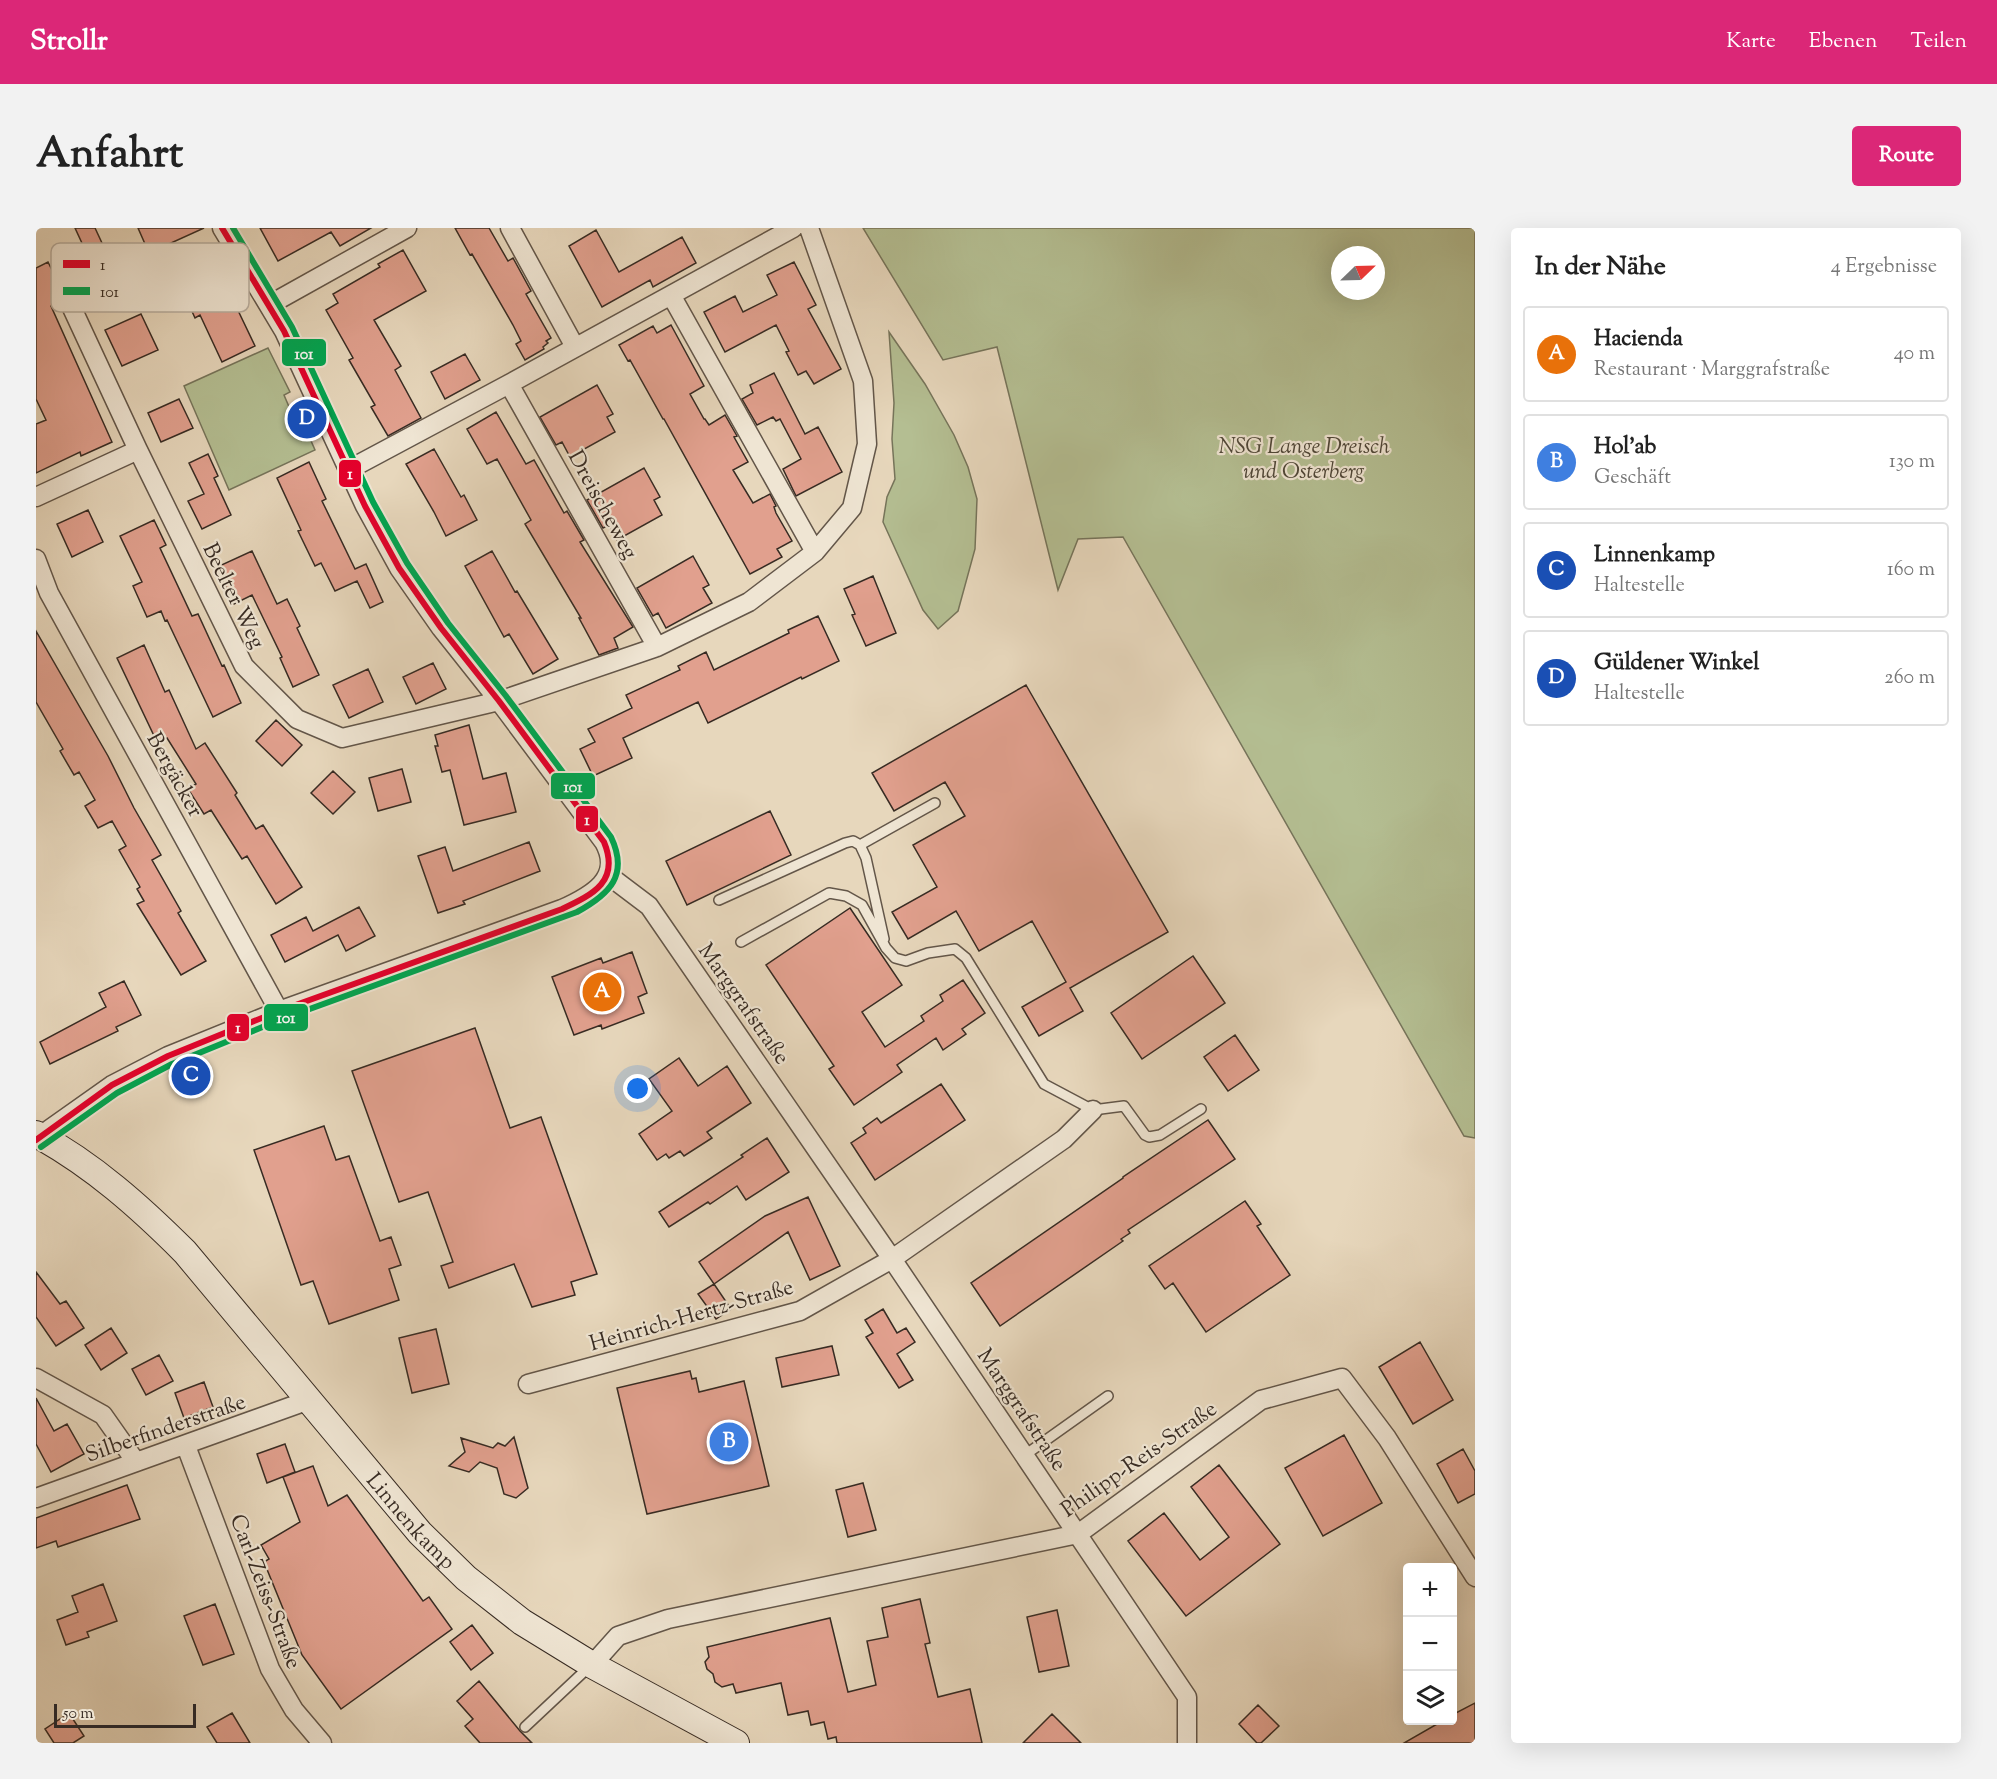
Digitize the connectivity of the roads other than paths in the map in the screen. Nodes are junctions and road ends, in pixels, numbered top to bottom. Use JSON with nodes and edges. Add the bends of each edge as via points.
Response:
{"nodes":[{"id":1,"x":222,"y":228,"type":"edge"},
{"id":2,"x":408,"y":228,"type":"edge"},
{"id":3,"x":510,"y":228,"type":"edge"},
{"id":4,"x":793,"y":228,"type":"edge"},
{"id":5,"x":809,"y":228,"type":"edge"},
{"id":6,"x":231,"y":243,"type":"edge"},
{"id":7,"x":249,"y":272,"type":"edge"},
{"id":8,"x":671,"y":295,"type":"junction"},
{"id":9,"x":269,"y":305,"type":"junction"},
{"id":10,"x":74,"y":312,"type":"edge"},
{"id":11,"x":575,"y":347,"type":"junction"},
{"id":12,"x":510,"y":384,"type":"junction"},
{"id":13,"x":138,"y":450,"type":"junction"},
{"id":14,"x":348,"y":470,"type":"junction"},
{"id":15,"x":36,"y":497,"type":"edge"},
{"id":16,"x":815,"y":552,"type":"junction"},
{"id":17,"x":36,"y":559,"type":"edge"},
{"id":18,"x":42,"y":596,"type":"edge"},
{"id":19,"x":657,"y":647,"type":"junction"},
{"id":20,"x":499,"y":701,"type":"junction"},
{"id":21,"x":935,"y":803,"type":"dead end"},
{"id":22,"x":860,"y":845,"type":"junction"},
{"id":23,"x":608,"y":875,"type":"junction"},
{"id":24,"x":719,"y":900,"type":"dead end"},
{"id":25,"x":741,"y":942,"type":"dead end"},
{"id":26,"x":886,"y":948,"type":"junction"},
{"id":27,"x":279,"y":1011,"type":"junction"},
{"id":28,"x":1201,"y":1109,"type":"dead end"},
{"id":29,"x":1093,"y":1110,"type":"junction"},
{"id":30,"x":37,"y":1137,"type":"edge"},
{"id":31,"x":892,"y":1259,"type":"junction"},
{"id":32,"x":36,"y":1378,"type":"edge"},
{"id":33,"x":528,"y":1384,"type":"dead end"},
{"id":34,"x":1108,"y":1396,"type":"dead end"},
{"id":35,"x":309,"y":1400,"type":"junction"},
{"id":36,"x":186,"y":1446,"type":"junction"},
{"id":37,"x":1025,"y":1455,"type":"junction"},
{"id":38,"x":136,"y":1462,"type":"junction"},
{"id":39,"x":36,"y":1498,"type":"edge"},
{"id":40,"x":1078,"y":1534,"type":"junction"},
{"id":41,"x":1475,"y":1577,"type":"edge"},
{"id":42,"x":592,"y":1665,"type":"junction"},
{"id":43,"x":525,"y":1728,"type":"dead end"},
{"id":44,"x":321,"y":1743,"type":"edge"},
{"id":45,"x":736,"y":1743,"type":"edge"},
{"id":46,"x":1187,"y":1743,"type":"edge"}],
"edges":[{"from":1,"to":6,"type":"street"},
{"from":2,"to":9,"type":"street"},
{"from":3,"to":11,"type":"street"},
{"from":4,"to":8,"type":"street"},
{"from":5,"to":16,"type":"street","name":"Beelter Weg","via":[[863,381],[867,444],[852,508]]},
{"from":7,"to":9,"type":"street"},
{"from":8,"to":11,"type":"street"},
{"from":8,"to":16,"type":"street"},
{"from":9,"to":14,"type":"street"},
{"from":10,"to":13,"type":"street","name":"Beelter Weg"},
{"from":11,"to":12,"type":"street"},
{"from":12,"to":14,"type":"street"},
{"from":12,"to":19,"type":"street","name":"Dreischeweg"},
{"from":13,"to":15,"type":"street"},
{"from":13,"to":20,"type":"street","name":"Beelter Weg","via":[[244,666],[297,719],[342,738]]},
{"from":14,"to":20,"type":"street","via":[[399,568]]},
{"from":16,"to":19,"type":"street","name":"Beelter Weg","via":[[749,602]]},
{"from":17,"to":18,"type":"street","name":"Bergäcker"},
{"from":18,"to":27,"type":"street","name":"Bergäcker"},
{"from":19,"to":20,"type":"street","name":"Beelter Weg"},
{"from":20,"to":23,"type":"street","via":[[604,842],[610,858]]},
{"from":21,"to":22,"type":"lane"},
{"from":22,"to":24,"type":"lane","via":[[853,841],[845,843]]},
{"from":22,"to":26,"type":"lane","via":[[872,880]]},
{"from":23,"to":27,"type":"street","via":[[592,894],[562,909]]},
{"from":23,"to":31,"type":"street","name":"Marggrafstraße","via":[[649,906]]},
{"from":25,"to":26,"type":"lane","via":[[829,893],[862,905]]},
{"from":26,"to":29,"type":"lane","via":[[895,958],[906,961],[956,949],[966,958],[1044,1084]]},
{"from":27,"to":30,"type":"street","via":[[129,1075]]},
{"from":28,"to":29,"type":"lane","via":[[1153,1138],[1145,1134],[1124,1106]]},
{"from":29,"to":31,"type":"street","via":[[1064,1139]]},
{"from":30,"to":35,"type":"main road","name":"Linnenkamp","via":[[93,1169],[185,1252]]},
{"from":31,"to":33,"type":"street","name":"Heinrich-Hertz-Straße","via":[[800,1311]]},
{"from":31,"to":37,"type":"street","name":"Marggrafstraße"},
{"from":32,"to":38,"type":"street","via":[[103,1415]]},
{"from":34,"to":37,"type":"lane"},
{"from":35,"to":36,"type":"street","name":"Silberfinderstraße"},
{"from":35,"to":42,"type":"main road","name":"Linnenkamp","via":[[420,1533],[466,1578],[522,1622]]},
{"from":36,"to":38,"type":"street","name":"Silberfinderstraße"},
{"from":36,"to":44,"type":"street","name":"Carl-Zeiss-Straße","via":[[270,1669],[294,1710]]},
{"from":37,"to":40,"type":"street","name":"Marggrafstraße"},
{"from":38,"to":39,"type":"street","name":"Silberfinderstraße"},
{"from":40,"to":41,"type":"street","name":"Philipp-Reis-Straße","via":[[1261,1400],[1342,1378],[1387,1438]]},
{"from":40,"to":42,"type":"street","name":"Philipp-Reis-Straße","via":[[668,1618],[618,1636]]},
{"from":40,"to":46,"type":"street","name":"Marggrafstraße","via":[[1187,1697]]},
{"from":42,"to":43,"type":"lane"},
{"from":42,"to":45,"type":"main road","name":"Linnenkamp"}]}
